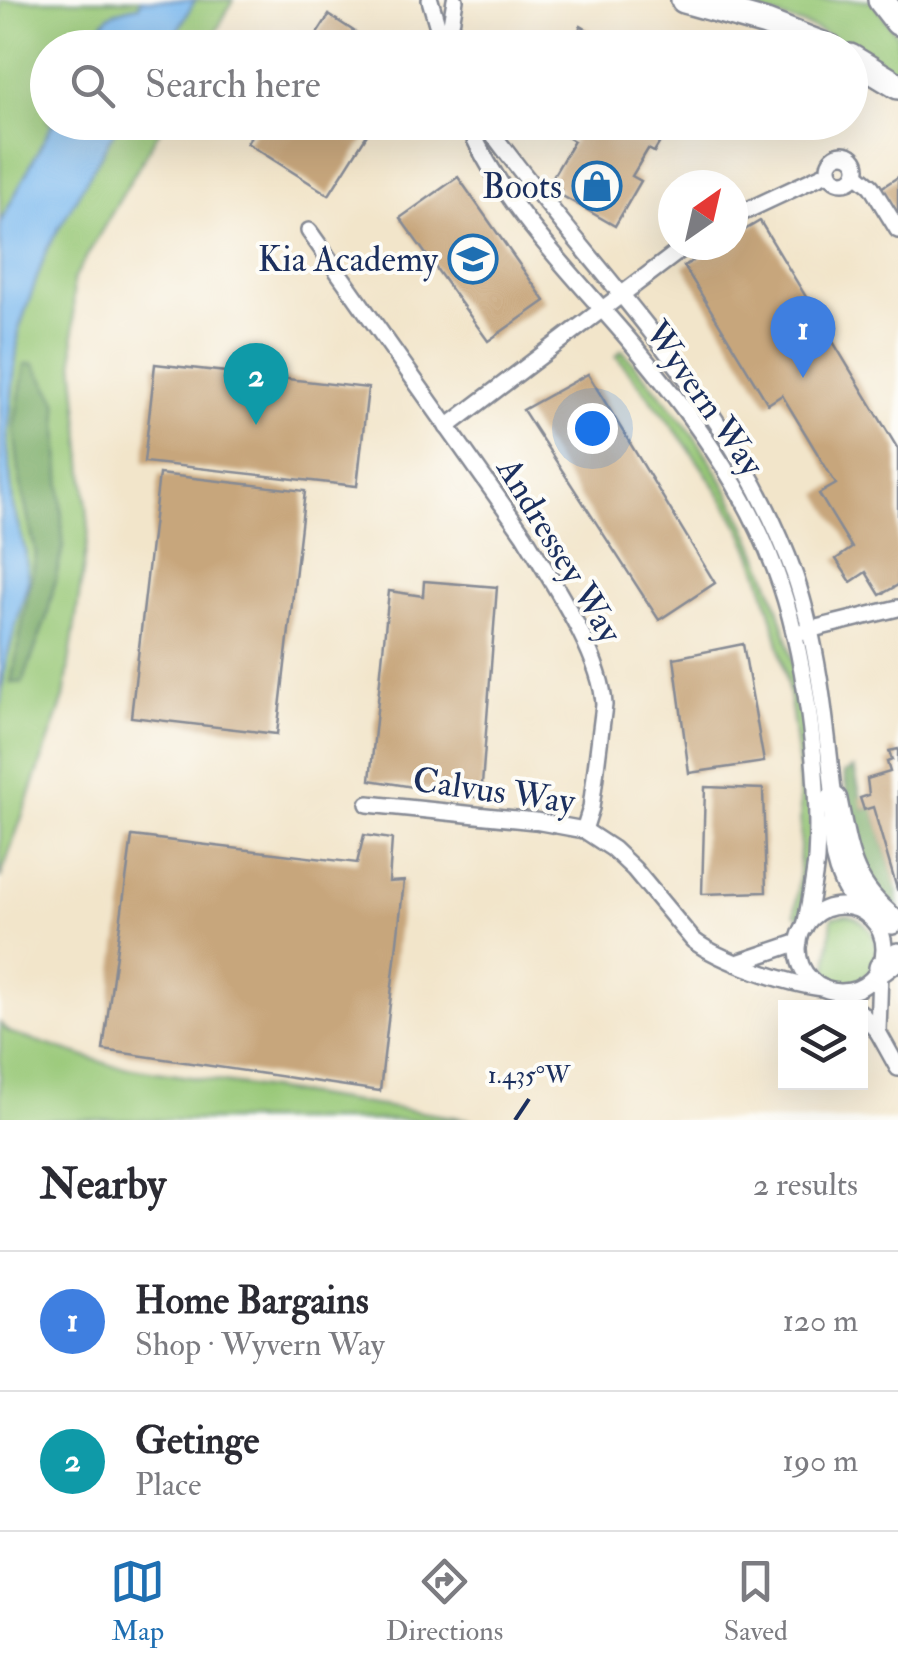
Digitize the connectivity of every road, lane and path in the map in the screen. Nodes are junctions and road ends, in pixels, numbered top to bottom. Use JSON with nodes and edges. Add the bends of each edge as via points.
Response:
{"nodes":[{"id":1,"x":430,"y":0,"type":"edge"},
{"id":2,"x":455,"y":0,"type":"edge"},
{"id":3,"x":684,"y":0,"type":"edge"},
{"id":4,"x":880,"y":0,"type":"edge"},
{"id":5,"x":898,"y":22,"type":"edge"},
{"id":6,"x":439,"y":30,"type":"edge"},
{"id":7,"x":449,"y":30,"type":"edge"},
{"id":8,"x":782,"y":30,"type":"edge"},
{"id":9,"x":868,"y":68,"type":"edge"},
{"id":10,"x":898,"y":86,"type":"edge"},
{"id":11,"x":478,"y":140,"type":"edge"},
{"id":12,"x":498,"y":140,"type":"edge"},
{"id":13,"x":829,"y":172,"type":"junction"},
{"id":14,"x":856,"y":174,"type":"junction"},
{"id":15,"x":748,"y":210,"type":"edge"},
{"id":16,"x":898,"y":230,"type":"edge"},
{"id":17,"x":309,"y":231,"type":"dead end"},
{"id":18,"x":666,"y":260,"type":"edge"},
{"id":19,"x":620,"y":294,"type":"junction"},
{"id":20,"x":602,"y":308,"type":"junction"},
{"id":21,"x":447,"y":426,"type":"junction"},
{"id":22,"x":898,"y":608,"type":"edge"},
{"id":23,"x":802,"y":632,"type":"junction"},
{"id":24,"x":834,"y":800,"type":"junction"},
{"id":25,"x":368,"y":804,"type":"dead end"},
{"id":26,"x":584,"y":830,"type":"junction"},
{"id":27,"x":860,"y":910,"type":"junction"},
{"id":28,"x":895,"y":922,"type":"edge"},
{"id":29,"x":802,"y":934,"type":"junction"},
{"id":30,"x":740,"y":962,"type":"junction"},
{"id":31,"x":886,"y":965,"type":"edge"},
{"id":32,"x":828,"y":990,"type":"junction"},
{"id":33,"x":843,"y":1000,"type":"edge"},
{"id":34,"x":868,"y":1021,"type":"edge"},
{"id":35,"x":878,"y":1032,"type":"junction"},
{"id":36,"x":898,"y":1068,"type":"edge"}],
"edges":[{"from":1,"to":6,"type":"street"},
{"from":2,"to":7,"type":"street"},
{"from":3,"to":8,"type":"highway"},
{"from":4,"to":5,"type":"highway"},
{"from":9,"to":10,"type":"highway"},
{"from":11,"to":20,"type":"street","name":"Wyvern Way","via":[[535,230]]},
{"from":12,"to":19,"type":"street","name":"Wyvern Way"},
{"from":13,"to":14,"type":"street","via":[[842,182]]},
{"from":13,"to":14,"type":"street","via":[[832,158],[844,154],[856,162]]},
{"from":13,"to":15,"type":"street"},
{"from":14,"to":16,"type":"street"},
{"from":17,"to":21,"type":"street","name":"Andressey Way"},
{"from":18,"to":19,"type":"street"},
{"from":19,"to":20,"type":"street"},
{"from":19,"to":23,"type":"street","name":"Wyvern Way","via":[[704,401],[751,478],[794,575]]},
{"from":20,"to":21,"type":"street"},
{"from":20,"to":23,"type":"street","name":"Wyvern Way","via":[[678,400],[727,473]]},
{"from":21,"to":26,"type":"street","name":"Andressey Way","via":[[556,588],[600,679],[604,705]]},
{"from":22,"to":23,"type":"street"},
{"from":23,"to":24,"type":"street","name":"Wyvern Way"},
{"from":23,"to":29,"type":"street","name":"Wyvern Way","via":[[816,864]]},
{"from":24,"to":27,"type":"street","name":"Wyvern Way","via":[[831,854]]},
{"from":24,"to":28,"type":"highway","via":[[851,876]]},
{"from":25,"to":26,"type":"street","name":"Calvus Way"},
{"from":26,"to":30,"type":"street","name":"Calvus Way","via":[[634,870],[693,940]]},
{"from":27,"to":28,"type":"highway"},
{"from":27,"to":29,"type":"street","via":[[832,906],[816,914]]},
{"from":27,"to":31,"type":"street","via":[[880,932]]},
{"from":29,"to":30,"type":"street"},
{"from":29,"to":32,"type":"street","via":[[803,969]]},
{"from":30,"to":32,"type":"street","name":"Calvus Way"},
{"from":31,"to":32,"type":"street","via":[[862,988]]},
{"from":31,"to":35,"type":"street"},
{"from":32,"to":33,"type":"street"},
{"from":34,"to":35,"type":"street"},
{"from":35,"to":36,"type":"street"}]}
